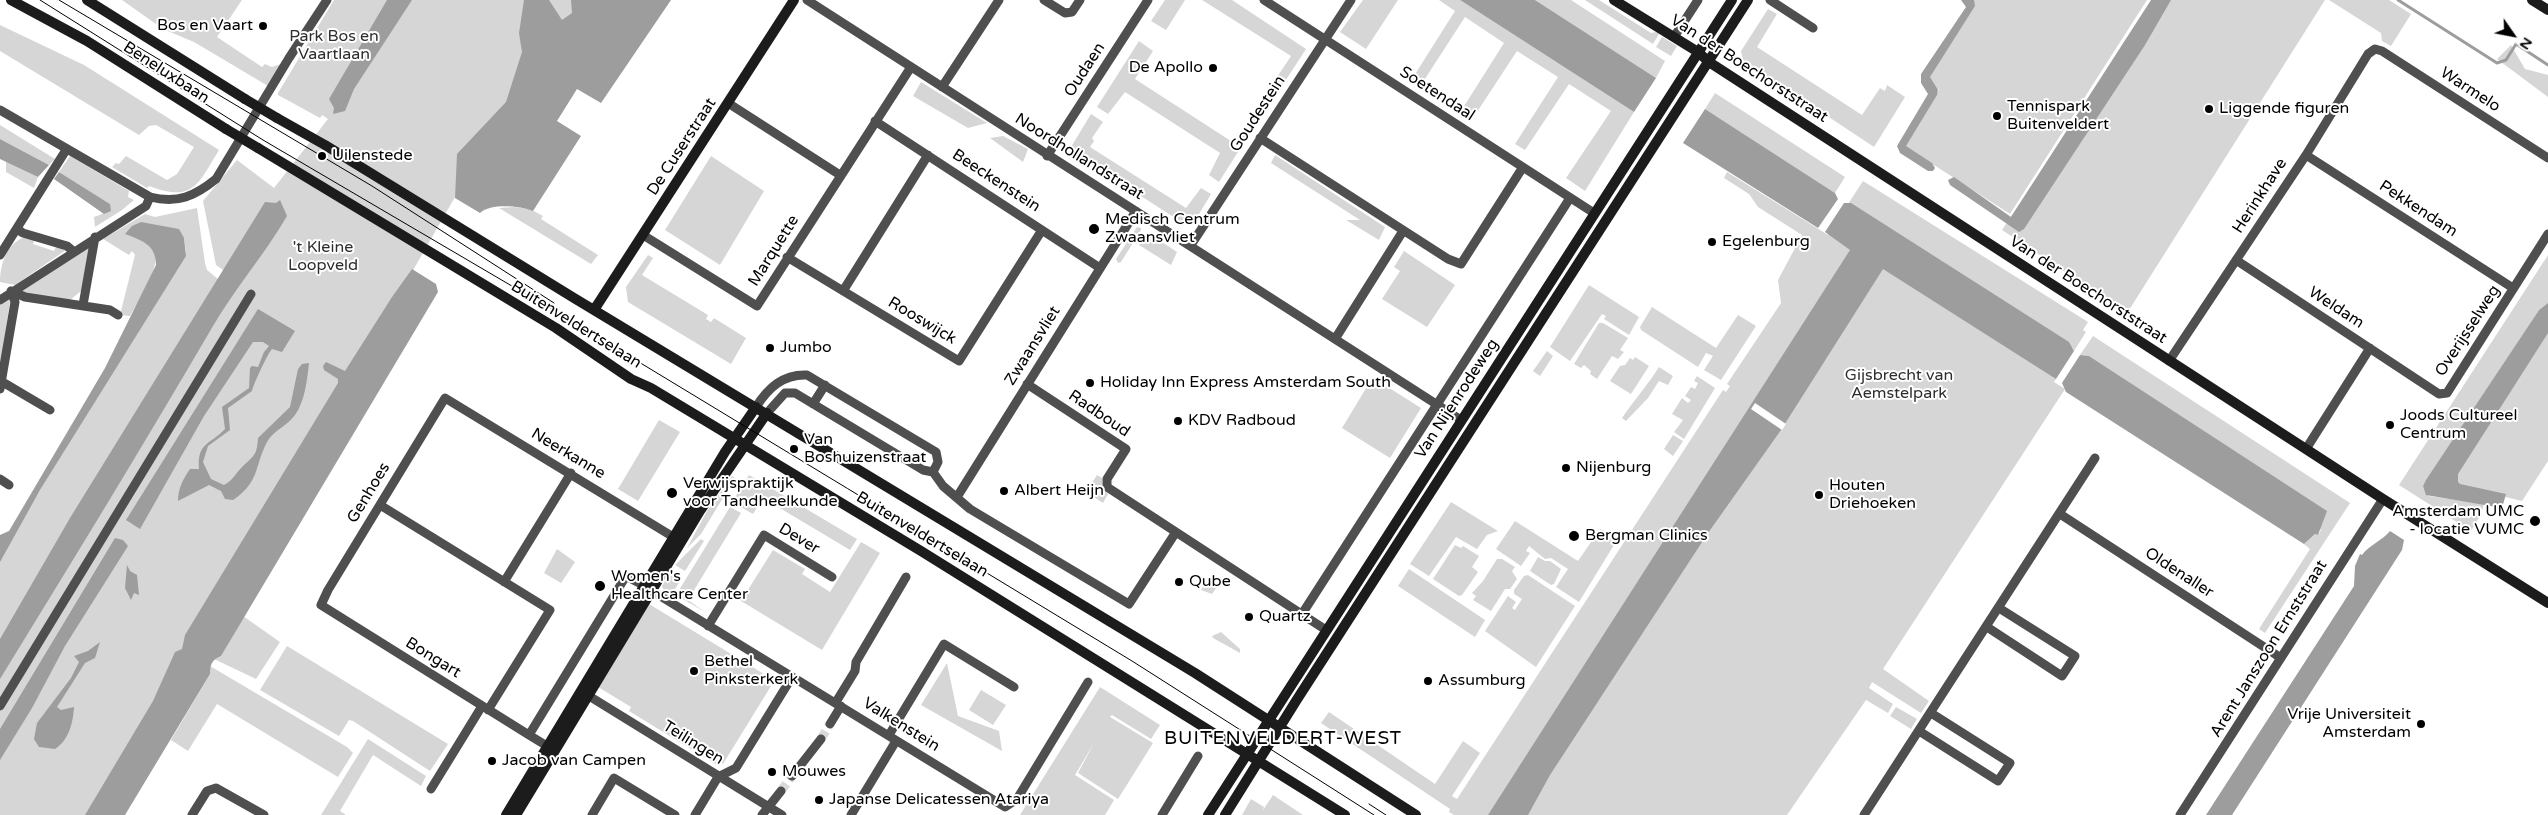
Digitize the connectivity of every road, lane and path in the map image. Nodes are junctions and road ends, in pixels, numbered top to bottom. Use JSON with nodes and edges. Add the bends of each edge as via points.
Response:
{"nodes":[{"id":1,"x":11,"y":0,"type":"edge"},
{"id":2,"x":87,"y":0,"type":"edge"},
{"id":3,"x":327,"y":0,"type":"edge"},
{"id":4,"x":794,"y":0,"type":"edge"},
{"id":5,"x":807,"y":0,"type":"edge"},
{"id":6,"x":999,"y":0,"type":"edge"},
{"id":7,"x":1044,"y":0,"type":"edge"},
{"id":8,"x":1080,"y":0,"type":"edge"},
{"id":9,"x":1148,"y":0,"type":"edge"},
{"id":10,"x":1264,"y":0,"type":"edge"},
{"id":11,"x":1350,"y":0,"type":"edge"},
{"id":12,"x":1614,"y":0,"type":"edge"},
{"id":13,"x":1698,"y":0,"type":"edge"},
{"id":14,"x":1732,"y":0,"type":"edge"},
{"id":15,"x":1748,"y":0,"type":"edge"},
{"id":16,"x":1770,"y":0,"type":"edge"},
{"id":17,"x":2532,"y":0,"type":"edge"},
{"id":18,"x":2548,"y":10,"type":"edge"},
{"id":19,"x":1813,"y":28,"type":"dead end"},
{"id":20,"x":1674,"y":37,"type":"junction"},
{"id":21,"x":1325,"y":39,"type":"junction"},
{"id":22,"x":2375,"y":48,"type":"joint"},
{"id":23,"x":1698,"y":52,"type":"junction"},
{"id":24,"x":1709,"y":62,"type":"junction"},
{"id":25,"x":911,"y":67,"type":"junction"},
{"id":26,"x":942,"y":87,"type":"junction"},
{"id":27,"x":728,"y":103,"type":"junction"},
{"id":28,"x":0,"y":110,"type":"edge"},
{"id":29,"x":875,"y":121,"type":"junction"},
{"id":30,"x":1260,"y":138,"type":"junction"},
{"id":31,"x":325,"y":145,"type":"joint"},
{"id":32,"x":66,"y":150,"type":"junction"},
{"id":33,"x":928,"y":155,"type":"junction"},
{"id":34,"x":2306,"y":155,"type":"junction"},
{"id":35,"x":1047,"y":156,"type":"junction"},
{"id":36,"x":2548,"y":158,"type":"edge"},
{"id":37,"x":1524,"y":168,"type":"junction"},
{"id":38,"x":302,"y":175,"type":"joint"},
{"id":39,"x":840,"y":175,"type":"junction"},
{"id":40,"x":150,"y":197,"type":"junction"},
{"id":41,"x":1570,"y":198,"type":"junction"},
{"id":42,"x":1136,"y":211,"type":"junction"},
{"id":43,"x":1594,"y":213,"type":"junction"},
{"id":44,"x":17,"y":229,"type":"junction"},
{"id":45,"x":1042,"y":230,"type":"junction"},
{"id":46,"x":1404,"y":230,"type":"junction"},
{"id":47,"x":2548,"y":234,"type":"edge"},
{"id":48,"x":644,"y":235,"type":"junction"},
{"id":49,"x":94,"y":237,"type":"junction"},
{"id":50,"x":1192,"y":245,"type":"junction"},
{"id":51,"x":73,"y":251,"type":"junction"},
{"id":52,"x":0,"y":256,"type":"edge"},
{"id":53,"x":787,"y":257,"type":"junction"},
{"id":54,"x":2236,"y":260,"type":"junction"},
{"id":55,"x":1100,"y":268,"type":"junction"},
{"id":56,"x":2513,"y":288,"type":"junction"},
{"id":57,"x":11,"y":291,"type":"junction"},
{"id":58,"x":843,"y":291,"type":"junction"},
{"id":59,"x":251,"y":294,"type":"dead end"},
{"id":60,"x":0,"y":300,"type":"edge"},
{"id":61,"x":83,"y":305,"type":"junction"},
{"id":62,"x":594,"y":310,"type":"junction"},
{"id":63,"x":118,"y":314,"type":"dead end"},
{"id":64,"x":1335,"y":339,"type":"junction"},
{"id":65,"x":2370,"y":348,"type":"junction"},
{"id":66,"x":2170,"y":361,"type":"junction"},
{"id":67,"x":1027,"y":384,"type":"junction"},
{"id":68,"x":1,"y":385,"type":"edge"},
{"id":69,"x":826,"y":385,"type":"junction"},
{"id":70,"x":445,"y":398,"type":"joint"},
{"id":71,"x":813,"y":404,"type":"junction"},
{"id":72,"x":1437,"y":405,"type":"junction"},
{"id":73,"x":756,"y":407,"type":"junction"},
{"id":74,"x":50,"y":410,"type":"dead end"},
{"id":75,"x":767,"y":414,"type":"junction"},
{"id":76,"x":1461,"y":420,"type":"junction"},
{"id":77,"x":734,"y":439,"type":"junction"},
{"id":78,"x":745,"y":445,"type":"junction"},
{"id":79,"x":2306,"y":449,"type":"junction"},
{"id":80,"x":2095,"y":458,"type":"dead end"},
{"id":81,"x":933,"y":472,"type":"junction"},
{"id":82,"x":571,"y":473,"type":"junction"},
{"id":83,"x":0,"y":479,"type":"edge"},
{"id":84,"x":9,"y":485,"type":"dead end"},
{"id":85,"x":957,"y":498,"type":"junction"},
{"id":86,"x":2383,"y":499,"type":"junction"},
{"id":87,"x":380,"y":505,"type":"junction"},
{"id":88,"x":2060,"y":514,"type":"junction"},
{"id":89,"x":1176,"y":532,"type":"junction"},
{"id":90,"x":678,"y":541,"type":"junction"},
{"id":91,"x":832,"y":577,"type":"dead end"},
{"id":92,"x":906,"y":578,"type":"dead end"},
{"id":93,"x":504,"y":582,"type":"junction"},
{"id":94,"x":649,"y":589,"type":"junction"},
{"id":95,"x":2548,"y":603,"type":"edge"},
{"id":96,"x":321,"y":605,"type":"joint"},
{"id":97,"x":1999,"y":608,"type":"junction"},
{"id":98,"x":1302,"y":614,"type":"junction"},
{"id":99,"x":708,"y":626,"type":"junction"},
{"id":100,"x":1986,"y":627,"type":"junction"},
{"id":101,"x":1326,"y":630,"type":"junction"},
{"id":102,"x":2281,"y":658,"type":"junction"},
{"id":103,"x":792,"y":677,"type":"junction"},
{"id":104,"x":1088,"y":682,"type":"dead end"},
{"id":105,"x":1014,"y":687,"type":"dead end"},
{"id":106,"x":585,"y":693,"type":"junction"},
{"id":107,"x":838,"y":704,"type":"junction"},
{"id":108,"x":0,"y":706,"type":"edge"},
{"id":109,"x":485,"y":708,"type":"junction"},
{"id":110,"x":1931,"y":713,"type":"junction"},
{"id":111,"x":1269,"y":719,"type":"junction"},
{"id":112,"x":830,"y":724,"type":"tunnel mouth"},
{"id":113,"x":1280,"y":726,"type":"junction"},
{"id":114,"x":1919,"y":731,"type":"junction"},
{"id":115,"x":529,"y":735,"type":"junction"},
{"id":116,"x":889,"y":735,"type":"junction"},
{"id":117,"x":821,"y":739,"type":"tunnel mouth"},
{"id":118,"x":896,"y":741,"type":"junction"},
{"id":119,"x":551,"y":748,"type":"junction"},
{"id":120,"x":1247,"y":753,"type":"junction"},
{"id":121,"x":1198,"y":756,"type":"dead end"},
{"id":122,"x":1259,"y":760,"type":"junction"},
{"id":123,"x":792,"y":776,"type":"tunnel mouth"},
{"id":124,"x":718,"y":777,"type":"junction"},
{"id":125,"x":431,"y":789,"type":"dead end"},
{"id":126,"x":781,"y":791,"type":"tunnel mouth"},
{"id":127,"x":768,"y":806,"type":"junction"},
{"id":128,"x":192,"y":815,"type":"edge"},
{"id":129,"x":264,"y":815,"type":"edge"},
{"id":130,"x":506,"y":815,"type":"edge"},
{"id":131,"x":516,"y":815,"type":"edge"},
{"id":132,"x":592,"y":815,"type":"edge"},
{"id":133,"x":675,"y":815,"type":"edge"},
{"id":134,"x":694,"y":815,"type":"edge"},
{"id":135,"x":762,"y":815,"type":"edge"},
{"id":136,"x":782,"y":815,"type":"edge"},
{"id":137,"x":851,"y":815,"type":"edge"},
{"id":138,"x":1162,"y":815,"type":"edge"},
{"id":139,"x":1208,"y":815,"type":"edge"},
{"id":140,"x":1225,"y":815,"type":"edge"},
{"id":141,"x":1346,"y":815,"type":"edge"},
{"id":142,"x":1416,"y":815,"type":"edge"},
{"id":143,"x":1864,"y":815,"type":"edge"},
{"id":144,"x":2180,"y":815,"type":"edge"}],
"edges":[{"from":1,"to":38,"type":"street","name":"Beneluxbaan","bridge":true,"via":[[87,40]]},
{"from":2,"to":31,"type":"street","name":"Beneluxbaan","bridge":true},
{"from":3,"to":40,"type":"street","via":[[216,179],[198,194],[178,201]]},
{"from":4,"to":27,"type":"street","name":"De Cuserstraat"},
{"from":5,"to":25,"type":"street","name":"Noordhollandstraat"},
{"from":6,"to":26,"type":"street"},
{"from":7,"to":8,"type":"street","via":[[1065,13],[1072,12]]},
{"from":9,"to":35,"type":"street","name":"Oudaen"},
{"from":10,"to":21,"type":"street","name":"Soetendaal"},
{"from":11,"to":21,"type":"street","name":"Goudestein"},
{"from":12,"to":20,"type":"street","name":"Van der Boechorststraat"},
{"from":13,"to":20,"type":"street"},
{"from":14,"to":23,"type":"street","name":"Van Nijenrodeweg"},
{"from":15,"to":24,"type":"street","name":"Van Nijenrodeweg"},
{"from":16,"to":19,"type":"street"},
{"from":17,"to":18,"type":"street"},
{"from":20,"to":23,"type":"street","name":"Van der Boechorststraat"},
{"from":21,"to":30,"type":"street","name":"Goudestein"},
{"from":21,"to":37,"type":"street","name":"Soetendaal"},
{"from":22,"to":34,"type":"street","name":"Herinkhave","via":[[2368,54]]},
{"from":22,"to":36,"type":"street","name":"Warmelo"},
{"from":23,"to":24,"type":"street","name":"Van der Boechorststraat"},
{"from":23,"to":43,"type":"street","name":"Van Nijenrodeweg"},
{"from":24,"to":66,"type":"street","name":"Van der Boechorststraat"},
{"from":24,"to":113,"type":"street","name":"Van Nijenrodeweg"},
{"from":25,"to":26,"type":"street","name":"Noordhollandstraat"},
{"from":25,"to":29,"type":"street","name":"Marquette"},
{"from":26,"to":35,"type":"street","name":"Noordhollandstraat"},
{"from":27,"to":39,"type":"street"},
{"from":27,"to":48,"type":"street","name":"De Cuserstraat"},
{"from":28,"to":32,"type":"street"},
{"from":29,"to":33,"type":"street","name":"Beeckenstein"},
{"from":29,"to":39,"type":"street","name":"Marquette"},
{"from":30,"to":46,"type":"street"},
{"from":30,"to":50,"type":"street","name":"Goudestein"},
{"from":31,"to":62,"type":"street","name":"Buitenveldertselaan"},
{"from":32,"to":40,"type":"street"},
{"from":32,"to":44,"type":"street"},
{"from":33,"to":45,"type":"street","name":"Beeckenstein"},
{"from":33,"to":58,"type":"street"},
{"from":34,"to":54,"type":"street","name":"Herinkhave"},
{"from":34,"to":56,"type":"street","name":"Pekkendam"},
{"from":35,"to":42,"type":"street","name":"Noordhollandstraat"},
{"from":37,"to":41,"type":"street","name":"Soetendaal"},
{"from":37,"to":46,"type":"street","via":[[1461,264]]},
{"from":38,"to":77,"type":"street","name":"Buitenveldertselaan","via":[[556,328],[631,379]]},
{"from":39,"to":53,"type":"street","name":"Marquette"},
{"from":40,"to":49,"type":"street","via":[[146,206]]},
{"from":41,"to":43,"type":"street","name":"Soetendaal"},
{"from":41,"to":72,"type":"street","name":"Van Nijenrodeweg"},
{"from":42,"to":50,"type":"street","name":"Noordhollandstraat"},
{"from":42,"to":55,"type":"street","name":"Zwaansvliet"},
{"from":43,"to":76,"type":"street","name":"Van Nijenrodeweg"},
{"from":44,"to":51,"type":"street"},
{"from":44,"to":52,"type":"street"},
{"from":45,"to":55,"type":"street","name":"Beeckenstein"},
{"from":45,"to":58,"type":"street","name":"Rooswijck","via":[[959,361]]},
{"from":46,"to":64,"type":"street"},
{"from":47,"to":56,"type":"street","name":"Overijsselweg"},
{"from":48,"to":53,"type":"street","name":"Marquette","via":[[757,306]]},
{"from":48,"to":62,"type":"street","name":"De Cuserstraat"},
{"from":49,"to":51,"type":"street"},
{"from":49,"to":61,"type":"street"},
{"from":50,"to":64,"type":"street","name":"Noordhollandstraat"},
{"from":51,"to":57,"type":"street"},
{"from":53,"to":58,"type":"street","name":"Rooswijck"},
{"from":54,"to":65,"type":"street","name":"Weldam"},
{"from":54,"to":66,"type":"street","name":"Herinkhave"},
{"from":55,"to":67,"type":"street","name":"Zwaansvliet"},
{"from":56,"to":65,"type":"street","name":"Overijsselweg","via":[[2447,392],[2439,394]]},
{"from":57,"to":60,"type":"street"},
{"from":57,"to":61,"type":"street","via":[[25,297]]},
{"from":57,"to":68,"type":"street","via":[[14,302]]},
{"from":59,"to":108,"type":"street"},
{"from":61,"to":63,"type":"street"},
{"from":62,"to":73,"type":"street","name":"Buitenveldertselaan"},
{"from":64,"to":72,"type":"street","name":"Noordhollandstraat"},
{"from":65,"to":79,"type":"street","name":"Weldam"},
{"from":66,"to":79,"type":"street","name":"Van der Boechorststraat"},
{"from":67,"to":85,"type":"street","name":"Zwaansvliet"},
{"from":67,"to":89,"type":"street","name":"Radboud","via":[[1126,449],[1107,479],[1107,487]]},
{"from":68,"to":74,"type":"street"},
{"from":69,"to":71,"type":"street"},
{"from":69,"to":73,"type":"street","via":[[807,375],[788,377],[772,386]]},
{"from":69,"to":81,"type":"street","via":[[936,452],[938,462]]},
{"from":70,"to":82,"type":"street","name":"Neerkanne"},
{"from":70,"to":87,"type":"street","name":"Genhoes"},
{"from":71,"to":75,"type":"street","via":[[789,392],[780,397]]},
{"from":71,"to":81,"type":"street","via":[[923,470]]},
{"from":72,"to":76,"type":"street","name":"Noordhollandstraat"},
{"from":72,"to":98,"type":"street","name":"Van Nijenrodeweg"},
{"from":73,"to":75,"type":"street","name":"Buitenveldertselaan"},
{"from":73,"to":77,"type":"street"},
{"from":75,"to":78,"type":"street"},
{"from":75,"to":111,"type":"street","name":"Buitenveldertselaan"},
{"from":76,"to":101,"type":"street","name":"Van Nijenrodeweg"},
{"from":77,"to":78,"type":"street","name":"Buitenveldertselaan"},
{"from":77,"to":90,"type":"street"},
{"from":78,"to":90,"type":"street"},
{"from":78,"to":120,"type":"street","name":"Buitenveldertselaan"},
{"from":79,"to":86,"type":"street","name":"Van der Boechorststraat"},
{"from":80,"to":88,"type":"street"},
{"from":81,"to":85,"type":"street"},
{"from":82,"to":90,"type":"street","name":"Neerkanne"},
{"from":82,"to":93,"type":"street"},
{"from":83,"to":84,"type":"street"},
{"from":85,"to":89,"type":"street","via":[[970,509],[1130,604]]},
{"from":86,"to":95,"type":"street","name":"Van der Boechorststraat"},
{"from":86,"to":102,"type":"street","name":"Arent Janszoon Ernststraat"},
{"from":87,"to":93,"type":"street"},
{"from":87,"to":96,"type":"street","name":"Genhoes"},
{"from":88,"to":97,"type":"street"},
{"from":88,"to":102,"type":"street","name":"Oldenaller"},
{"from":89,"to":98,"type":"street","name":"Radboud"},
{"from":90,"to":94,"type":"street"},
{"from":91,"to":99,"type":"street","name":"Dever","via":[[764,535]]},
{"from":92,"to":107,"type":"street","via":[[856,662],[855,671]]},
{"from":93,"to":109,"type":"street","via":[[550,610]]},
{"from":94,"to":99,"type":"street","name":"Valkenstein"},
{"from":94,"to":106,"type":"street"},
{"from":94,"to":115,"type":"street","via":[[626,576]]},
{"from":96,"to":109,"type":"street","name":"Bongart"},
{"from":97,"to":100,"type":"street"},
{"from":97,"to":100,"type":"street","via":[[2075,656],[2062,676]]},
{"from":98,"to":101,"type":"street","name":"Radboud"},
{"from":99,"to":103,"type":"street","name":"Valkenstein"},
{"from":100,"to":110,"type":"street"},
{"from":101,"to":111,"type":"street","name":"Van Nijenrodeweg"},
{"from":102,"to":144,"type":"street","name":"Arent Janszoon Ernststraat"},
{"from":103,"to":107,"type":"street","name":"Valkenstein"},
{"from":103,"to":124,"type":"street","via":[[736,768]]},
{"from":104,"to":118,"type":"street","name":"Valkenstein","via":[[1017,799],[1005,807]]},
{"from":105,"to":116,"type":"street","via":[[944,644]]},
{"from":106,"to":119,"type":"street"},
{"from":106,"to":124,"type":"street","name":"Teilingen"},
{"from":107,"to":112,"type":"street"},
{"from":107,"to":116,"type":"street","name":"Valkenstein"},
{"from":109,"to":115,"type":"street","name":"Bongart"},
{"from":109,"to":125,"type":"street"},
{"from":110,"to":114,"type":"street"},
{"from":110,"to":114,"type":"street","via":[[2010,763],[1998,781]]},
{"from":111,"to":113,"type":"street","name":"Buitenveldertselaan"},
{"from":111,"to":120,"type":"street","name":"Van Nijenrodeweg"},
{"from":113,"to":122,"type":"street","name":"Van Nijenrodeweg"},
{"from":113,"to":142,"type":"street","name":"Buitenveldertselaan"},
{"from":114,"to":143,"type":"street"},
{"from":115,"to":119,"type":"street"},
{"from":116,"to":118,"type":"street","name":"Valkenstein"},
{"from":117,"to":123,"type":"street"},
{"from":118,"to":137,"type":"street"},
{"from":119,"to":130,"type":"street"},
{"from":119,"to":131,"type":"street"},
{"from":120,"to":122,"type":"street","name":"Buitenveldertselaan"},
{"from":120,"to":139,"type":"street","name":"Van Nijenrodeweg"},
{"from":121,"to":138,"type":"street"},
{"from":122,"to":140,"type":"street","name":"Van Nijenrodeweg"},
{"from":122,"to":141,"type":"street","name":"Buitenveldertselaan"},
{"from":124,"to":127,"type":"street","name":"Teilingen"},
{"from":124,"to":134,"type":"street"},
{"from":126,"to":127,"type":"street"},
{"from":127,"to":135,"type":"street"},
{"from":127,"to":136,"type":"street","name":"Teilingen"},
{"from":128,"to":129,"type":"street","via":[[206,791],[216,788]]},
{"from":132,"to":133,"type":"street","via":[[614,778]]}]}
